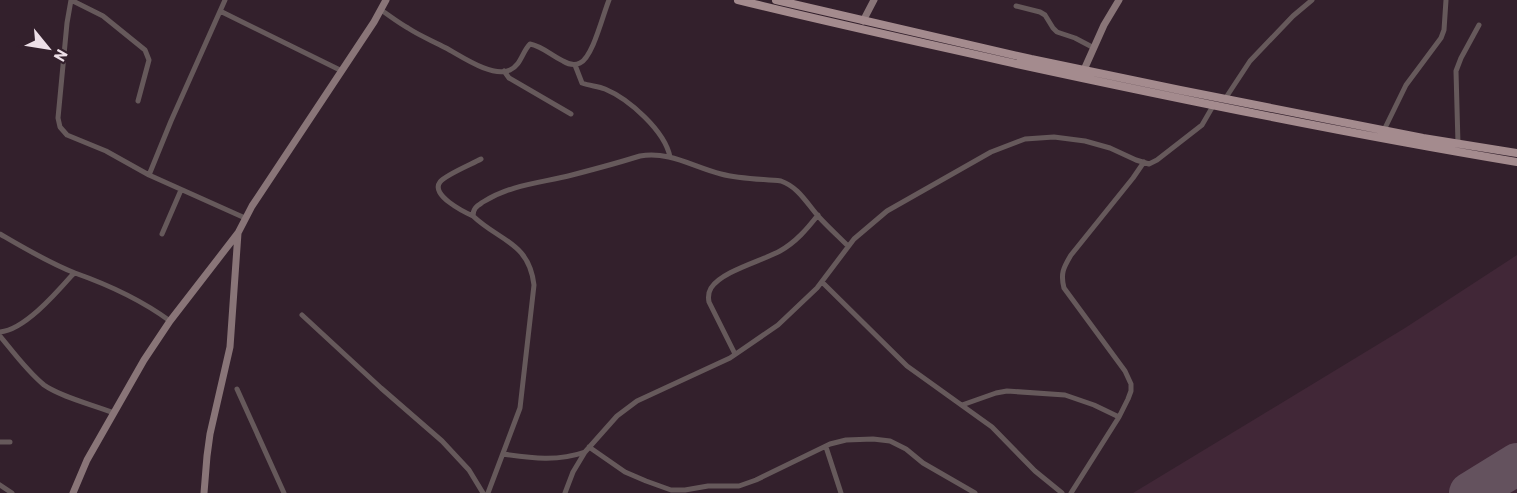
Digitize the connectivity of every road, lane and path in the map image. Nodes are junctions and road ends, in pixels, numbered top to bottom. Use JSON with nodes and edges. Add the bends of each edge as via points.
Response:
{"nodes":[{"id":1,"x":71,"y":0,"type":"edge"},
{"id":2,"x":225,"y":0,"type":"edge"},
{"id":3,"x":609,"y":0,"type":"edge"},
{"id":4,"x":738,"y":0,"type":"edge"},
{"id":5,"x":776,"y":0,"type":"edge"},
{"id":6,"x":874,"y":0,"type":"edge"},
{"id":7,"x":1119,"y":0,"type":"edge"},
{"id":8,"x":1312,"y":0,"type":"edge"},
{"id":9,"x":1446,"y":0,"type":"edge"},
{"id":10,"x":382,"y":3,"type":"edge"},
{"id":11,"x":1016,"y":6,"type":"dead end"},
{"id":12,"x":220,"y":12,"type":"junction"},
{"id":13,"x":863,"y":21,"type":"junction"},
{"id":14,"x":1479,"y":25,"type":"dead end"},
{"id":15,"x":1094,"y":48,"type":"junction"},
{"id":16,"x":575,"y":65,"type":"junction"},
{"id":17,"x":342,"y":71,"type":"junction"},
{"id":18,"x":504,"y":71,"type":"junction"},
{"id":19,"x":1083,"y":73,"type":"junction"},
{"id":20,"x":1225,"y":99,"type":"junction"},
{"id":21,"x":138,"y":101,"type":"dead end"},
{"id":22,"x":1214,"y":106,"type":"junction"},
{"id":23,"x":571,"y":114,"type":"dead end"},
{"id":24,"x":1384,"y":130,"type":"junction"},
{"id":25,"x":1458,"y":144,"type":"junction"},
{"id":26,"x":1517,"y":153,"type":"edge"},
{"id":27,"x":670,"y":157,"type":"junction"},
{"id":28,"x":481,"y":159,"type":"dead end"},
{"id":29,"x":1144,"y":162,"type":"junction"},
{"id":30,"x":1517,"y":162,"type":"edge"},
{"id":31,"x":149,"y":175,"type":"junction"},
{"id":32,"x":181,"y":190,"type":"junction"},
{"id":33,"x":818,"y":215,"type":"junction"},
{"id":34,"x":473,"y":216,"type":"junction"},
{"id":35,"x":245,"y":218,"type":"junction"},
{"id":36,"x":238,"y":233,"type":"junction"},
{"id":37,"x":0,"y":234,"type":"edge"},
{"id":38,"x":162,"y":234,"type":"dead end"},
{"id":39,"x":848,"y":246,"type":"junction"},
{"id":40,"x":74,"y":273,"type":"junction"},
{"id":41,"x":822,"y":282,"type":"junction"},
{"id":42,"x":302,"y":315,"type":"dead end"},
{"id":43,"x":170,"y":321,"type":"junction"},
{"id":44,"x":0,"y":334,"type":"edge"},
{"id":45,"x":735,"y":354,"type":"junction"},
{"id":46,"x":237,"y":389,"type":"dead end"},
{"id":47,"x":962,"y":405,"type":"junction"},
{"id":48,"x":114,"y":412,"type":"junction"},
{"id":49,"x":1119,"y":417,"type":"junction"},
{"id":50,"x":0,"y":442,"type":"edge"},
{"id":51,"x":10,"y":442,"type":"dead end"},
{"id":52,"x":826,"y":447,"type":"junction"},
{"id":53,"x":587,"y":450,"type":"junction"},
{"id":54,"x":503,"y":454,"type":"junction"},
{"id":55,"x":0,"y":485,"type":"edge"},
{"id":56,"x":12,"y":493,"type":"edge"},
{"id":57,"x":73,"y":493,"type":"edge"},
{"id":58,"x":204,"y":493,"type":"edge"},
{"id":59,"x":284,"y":493,"type":"edge"},
{"id":60,"x":483,"y":493,"type":"edge"},
{"id":61,"x":488,"y":493,"type":"edge"},
{"id":62,"x":566,"y":493,"type":"edge"},
{"id":63,"x":841,"y":493,"type":"edge"},
{"id":64,"x":975,"y":493,"type":"edge"},
{"id":65,"x":1062,"y":493,"type":"edge"},
{"id":66,"x":1071,"y":493,"type":"edge"}],
"edges":[{"from":1,"to":21,"type":"street","via":[[103,16],[145,50],[149,60]]},
{"from":1,"to":31,"type":"street","via":[[60,127],[67,135]]},
{"from":2,"to":12,"type":"street"},
{"from":3,"to":16,"type":"street","via":[[587,58]]},
{"from":4,"to":19,"type":"main road","via":[[913,41]]},
{"from":5,"to":13,"type":"main road"},
{"from":6,"to":13,"type":"street"},
{"from":7,"to":15,"type":"street"},
{"from":8,"to":20,"type":"street","via":[[1250,61]]},
{"from":9,"to":24,"type":"street","via":[[1441,38],[1406,85]]},
{"from":10,"to":17,"type":"street"},
{"from":10,"to":18,"type":"street","via":[[407,28],[470,62]]},
{"from":11,"to":15,"type":"street","via":[[1040,12],[1057,32]]},
{"from":12,"to":17,"type":"street"},
{"from":12,"to":31,"type":"street"},
{"from":13,"to":19,"type":"main road"},
{"from":14,"to":25,"type":"street","via":[[1456,71]]},
{"from":15,"to":19,"type":"street"},
{"from":16,"to":18,"type":"street","via":[[532,44],[516,65]]},
{"from":16,"to":27,"type":"street","via":[[582,83],[608,91],[641,114],[664,141]]},
{"from":17,"to":35,"type":"street"},
{"from":18,"to":23,"type":"street"},
{"from":19,"to":20,"type":"main road"},
{"from":19,"to":22,"type":"main road"},
{"from":20,"to":24,"type":"main road"},
{"from":22,"to":29,"type":"street","via":[[1198,129],[1157,160]]},
{"from":22,"to":30,"type":"main road"},
{"from":24,"to":25,"type":"main road"},
{"from":25,"to":26,"type":"main road"},
{"from":27,"to":33,"type":"street","via":[[723,175],[789,184]]},
{"from":27,"to":34,"type":"street","via":[[646,155],[512,188],[477,206]]},
{"from":28,"to":34,"type":"street","via":[[449,175],[438,187],[447,200]]},
{"from":29,"to":39,"type":"street","via":[[1085,141],[1025,139],[991,152],[887,212]]},
{"from":29,"to":49,"type":"street","via":[[1071,255],[1061,278],[1064,288],[1131,384]]},
{"from":31,"to":32,"type":"street"},
{"from":32,"to":35,"type":"street"},
{"from":32,"to":38,"type":"street"},
{"from":33,"to":39,"type":"street"},
{"from":33,"to":45,"type":"street","via":[[794,242],[736,270],[711,288],[709,302]]},
{"from":34,"to":54,"type":"street","via":[[520,250],[533,274],[522,396]]},
{"from":35,"to":36,"type":"street"},
{"from":36,"to":43,"type":"street"},
{"from":36,"to":58,"type":"street","via":[[230,347],[210,435]]},
{"from":37,"to":40,"type":"street"},
{"from":39,"to":41,"type":"street"},
{"from":40,"to":43,"type":"street","via":[[128,294]]},
{"from":40,"to":44,"type":"street","via":[[44,305]]},
{"from":41,"to":45,"type":"street","via":[[778,325]]},
{"from":41,"to":47,"type":"street","via":[[907,366]]},
{"from":42,"to":60,"type":"street","via":[[442,441],[469,470]]},
{"from":43,"to":48,"type":"street"},
{"from":44,"to":48,"type":"street","via":[[26,368],[46,386]]},
{"from":45,"to":53,"type":"street","via":[[637,401],[617,416]]},
{"from":46,"to":59,"type":"street"},
{"from":47,"to":49,"type":"street","via":[[996,393],[1065,395]]},
{"from":47,"to":65,"type":"street","via":[[992,427]]},
{"from":48,"to":57,"type":"street"},
{"from":49,"to":66,"type":"street"},
{"from":50,"to":51,"type":"street"},
{"from":52,"to":53,"type":"street","via":[[739,486],[685,490],[646,482]]},
{"from":52,"to":63,"type":"street"},
{"from":52,"to":64,"type":"street","via":[[846,440],[890,441]]},
{"from":53,"to":54,"type":"street","via":[[554,459]]},
{"from":53,"to":62,"type":"street"},
{"from":54,"to":61,"type":"street"},
{"from":55,"to":56,"type":"street"}]}
